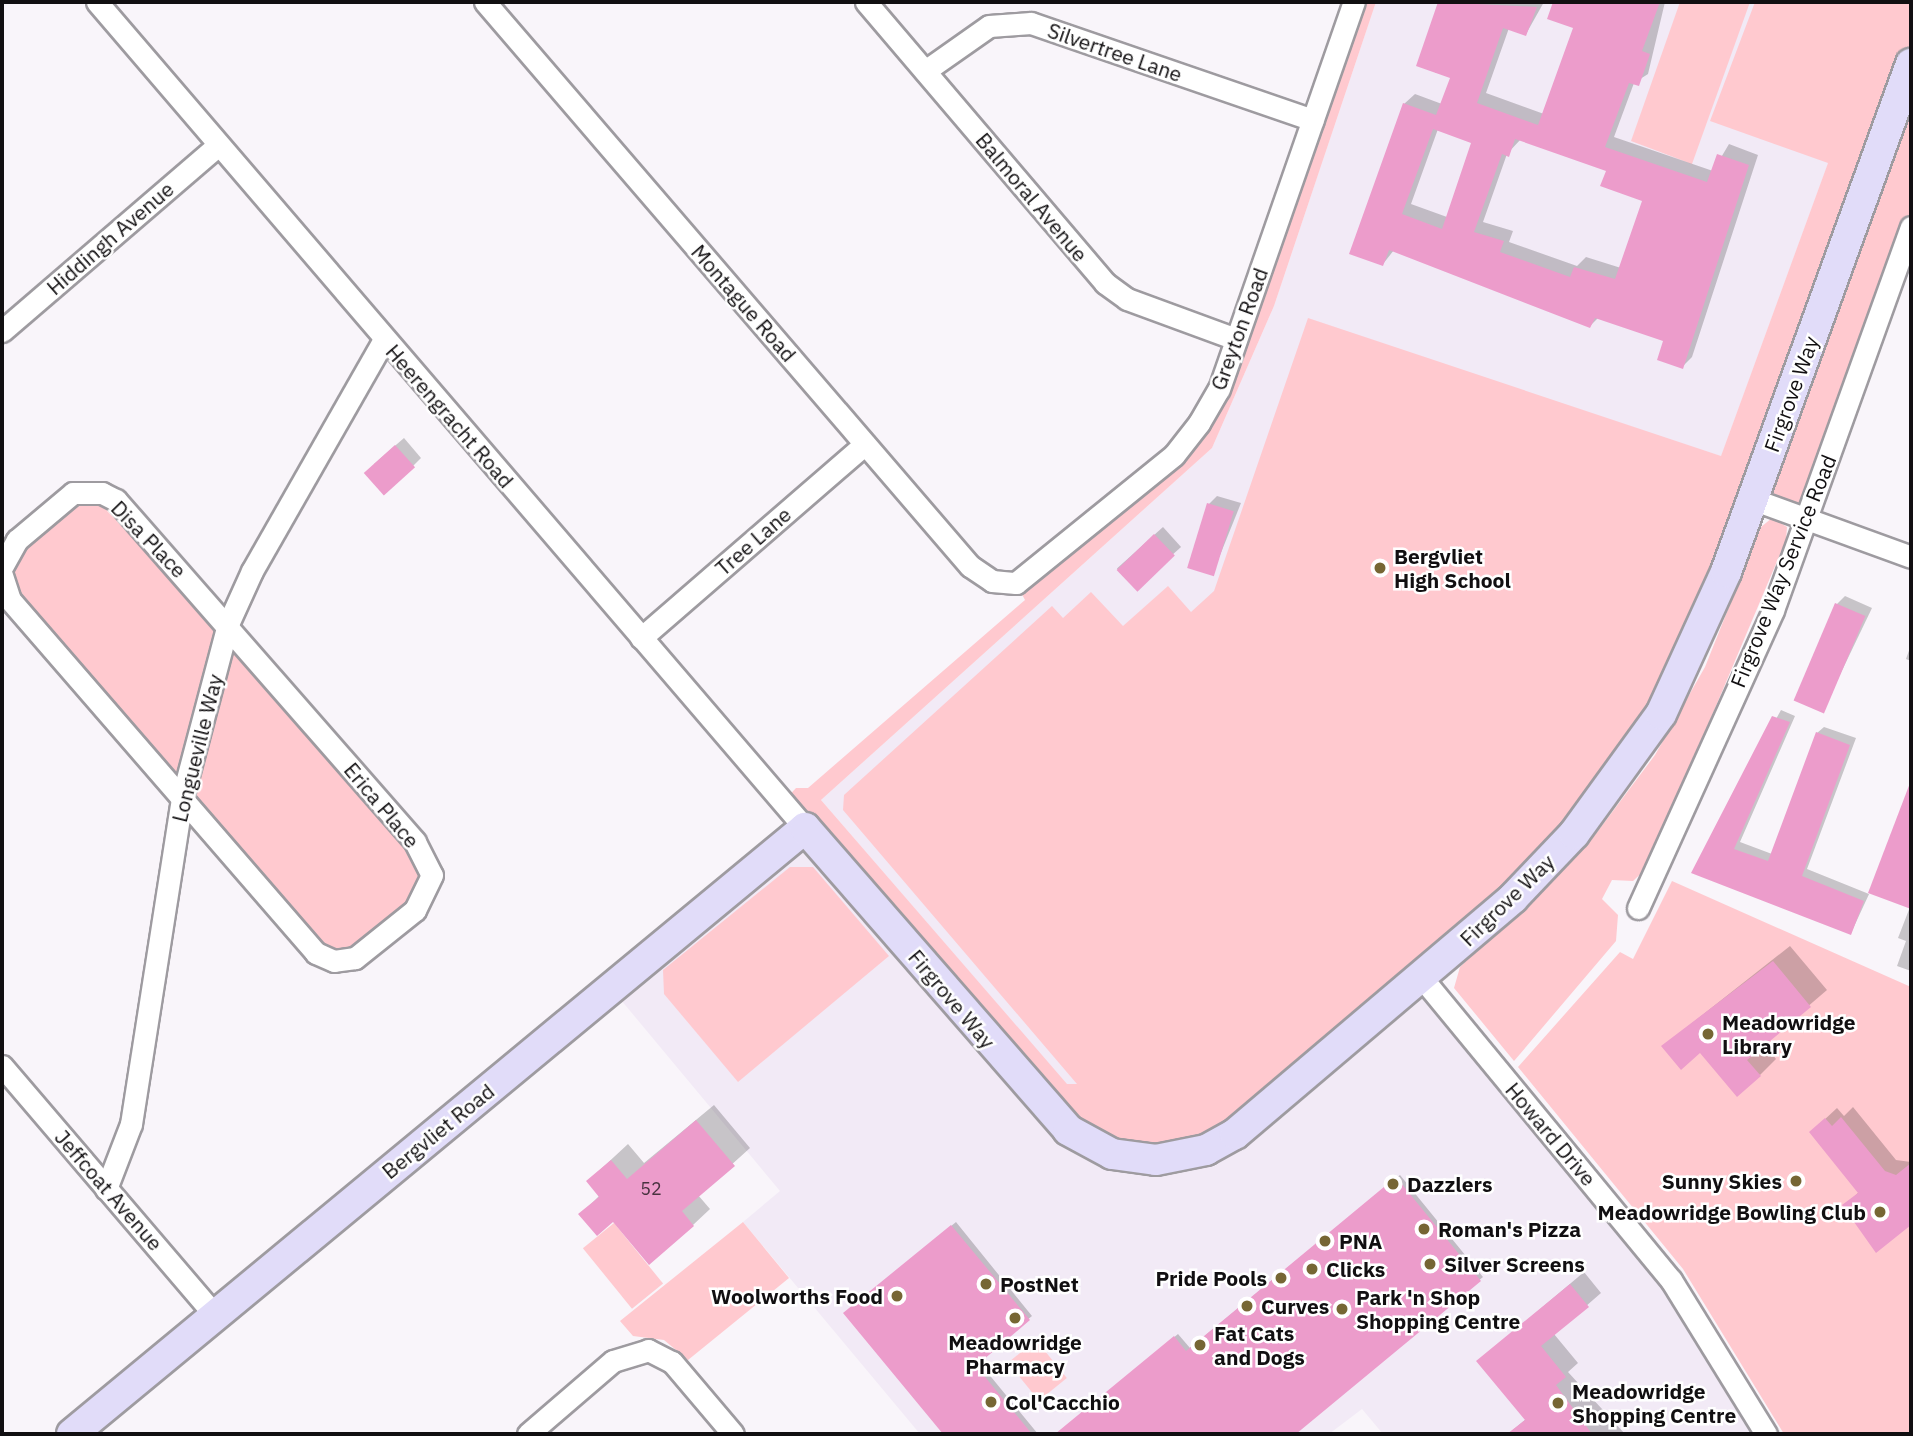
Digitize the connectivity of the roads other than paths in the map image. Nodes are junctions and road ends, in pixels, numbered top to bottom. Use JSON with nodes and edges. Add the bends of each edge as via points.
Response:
{"nodes":[{"id":1,"x":485,"y":2,"type":"edge"},
{"id":2,"x":866,"y":2,"type":"edge"},
{"id":3,"x":1354,"y":2,"type":"edge"},
{"id":4,"x":107,"y":5,"type":"edge"},
{"id":5,"x":1911,"y":64,"type":"edge"},
{"id":6,"x":925,"y":71,"type":"junction"},
{"id":7,"x":1313,"y":120,"type":"junction"},
{"id":8,"x":217,"y":146,"type":"junction"},
{"id":9,"x":1909,"y":240,"type":"edge"},
{"id":10,"x":2,"y":331,"type":"edge"},
{"id":11,"x":1236,"y":339,"type":"junction"},
{"id":12,"x":384,"y":340,"type":"junction"},
{"id":13,"x":865,"y":444,"type":"junction"},
{"id":14,"x":1752,"y":499,"type":"junction"},
{"id":15,"x":1807,"y":519,"type":"junction"},
{"id":16,"x":1911,"y":557,"type":"edge"},
{"id":17,"x":2,"y":567,"type":"edge"},
{"id":18,"x":2,"y":575,"type":"edge"},
{"id":19,"x":1016,"y":583,"type":"joint"},
{"id":20,"x":228,"y":625,"type":"junction"},
{"id":21,"x":641,"y":638,"type":"junction"},
{"id":22,"x":182,"y":798,"type":"junction"},
{"id":23,"x":805,"y":828,"type":"junction"},
{"id":24,"x":1638,"y":908,"type":"dead end"},
{"id":25,"x":1422,"y":978,"type":"junction"},
{"id":26,"x":2,"y":1066,"type":"edge"},
{"id":27,"x":107,"y":1189,"type":"junction"},
{"id":28,"x":215,"y":1315,"type":"junction"},
{"id":29,"x":72,"y":1434,"type":"edge"},
{"id":30,"x":528,"y":1434,"type":"edge"},
{"id":31,"x":733,"y":1434,"type":"edge"},
{"id":32,"x":1766,"y":1434,"type":"edge"}],
"edges":[{"from":1,"to":13,"type":"street","name":"Montague Road"},
{"from":2,"to":6,"type":"street","name":"Balmoral Avenue"},
{"from":3,"to":7,"type":"street","name":"Greyton Road"},
{"from":4,"to":8,"type":"street","name":"Heerengracht Road"},
{"from":5,"to":14,"type":"street","name":"Firgrove Way"},
{"from":6,"to":7,"type":"street","name":"Silvertree Lane","via":[[989,26],[1031,23]]},
{"from":6,"to":11,"type":"street","name":"Balmoral Avenue","via":[[1105,283],[1126,299]]},
{"from":7,"to":11,"type":"street","name":"Greyton Road"},
{"from":8,"to":10,"type":"street","name":"Hiddingh Avenue"},
{"from":8,"to":12,"type":"street","name":"Heerengracht Road"},
{"from":9,"to":15,"type":"street","name":"Firgrove Way Service Road"},
{"from":11,"to":19,"type":"street","name":"Greyton Road","via":[[1219,389],[1174,455]]},
{"from":12,"to":20,"type":"street","name":"Longueville Way","via":[[251,571]]},
{"from":12,"to":21,"type":"street","name":"Heerengracht Road"},
{"from":13,"to":19,"type":"street","name":"Montague Road","via":[[970,566],[992,581]]},
{"from":13,"to":21,"type":"street","name":"Tree Lane"},
{"from":14,"to":15,"type":"street"},
{"from":14,"to":25,"type":"street","name":"Firgrove Way","via":[[1699,640],[1661,714],[1616,781],[1513,898]]},
{"from":15,"to":16,"type":"street"},
{"from":15,"to":24,"type":"street","name":"Firgrove Way Service Road","via":[[1656,880]]},
{"from":17,"to":20,"type":"street","name":"Disa Place","via":[[17,540],[56,503],[72,493],[102,493],[137,520]]},
{"from":18,"to":22,"type":"street","via":[[10,600]]},
{"from":20,"to":22,"type":"street","name":"Longueville Way"},
{"from":20,"to":22,"type":"street","name":"Erica Place","via":[[415,842],[432,875],[428,892],[415,910],[355,958],[334,961],[316,953]]},
{"from":21,"to":23,"type":"street","name":"Heerengracht Road"},
{"from":22,"to":27,"type":"street","name":"Longueville Way","via":[[135,1102]]},
{"from":23,"to":25,"type":"street","name":"Firgrove Way","via":[[1033,1095],[1068,1130],[1112,1154],[1174,1158],[1221,1143]]},
{"from":23,"to":28,"type":"street","name":"Bergvliet Road"},
{"from":25,"to":32,"type":"street","name":"Howard Drive","via":[[1671,1280]]},
{"from":26,"to":27,"type":"street","name":"Jeffcoat Avenue"},
{"from":27,"to":28,"type":"street","name":"Jeffcoat Avenue"},
{"from":28,"to":29,"type":"street","name":"Bergvliet Road"},
{"from":30,"to":31,"type":"street","via":[[613,1361],[648,1350],[672,1362]]}]}
